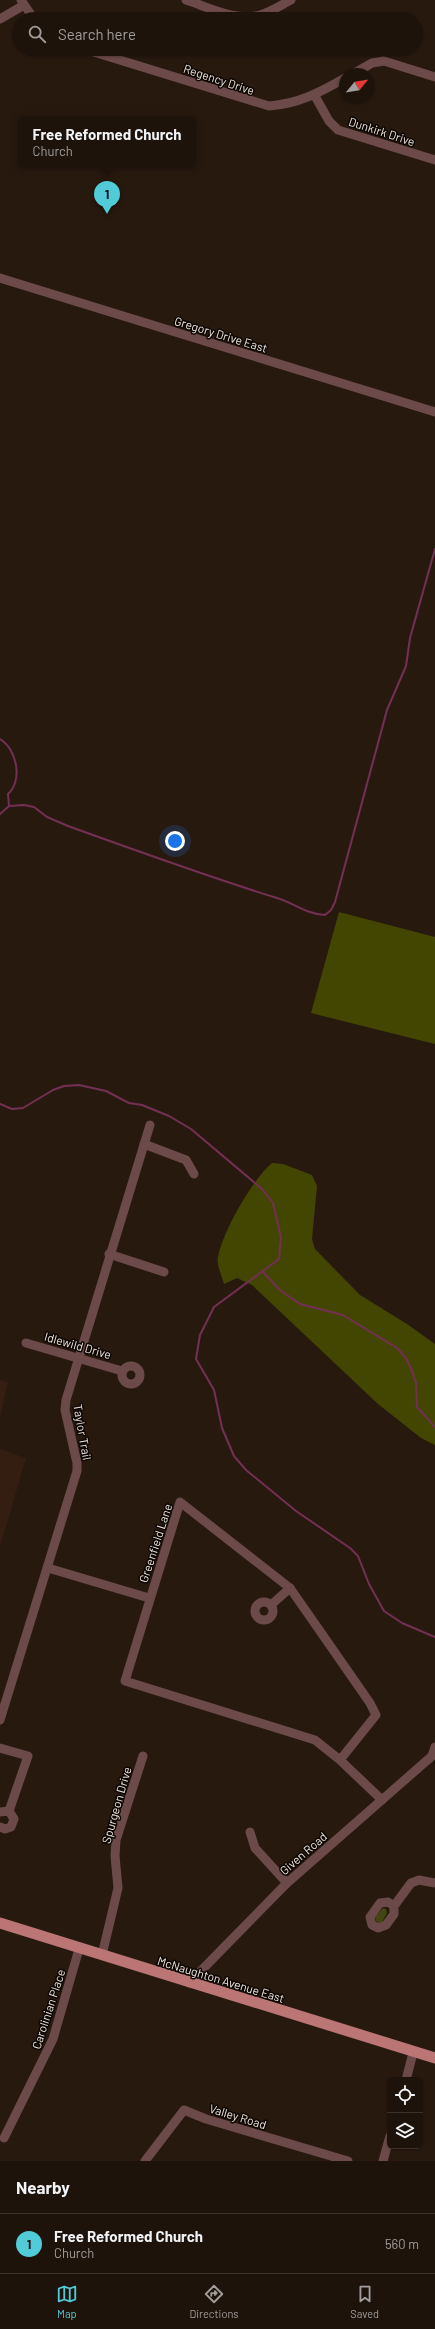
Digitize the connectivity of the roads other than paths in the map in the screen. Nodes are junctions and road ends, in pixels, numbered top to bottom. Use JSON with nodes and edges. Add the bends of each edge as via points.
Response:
{"nodes":[{"id":1,"x":186,"y":0,"type":"edge"},
{"id":2,"x":291,"y":0,"type":"edge"},
{"id":3,"x":22,"y":3,"type":"edge"},
{"id":4,"x":29,"y":12,"type":"edge"},
{"id":5,"x":224,"y":12,"type":"edge"},
{"id":6,"x":269,"y":12,"type":"edge"},
{"id":7,"x":0,"y":19,"type":"edge"},
{"id":8,"x":106,"y":56,"type":"edge"},
{"id":9,"x":364,"y":68,"type":"edge"},
{"id":10,"x":435,"y":77,"type":"edge"},
{"id":11,"x":339,"y":82,"type":"edge"},
{"id":12,"x":315,"y":96,"type":"junction"},
{"id":13,"x":435,"y":160,"type":"edge"},
{"id":14,"x":0,"y":278,"type":"edge"},
{"id":15,"x":435,"y":412,"type":"edge"},
{"id":16,"x":150,"y":1125,"type":"dead end"},
{"id":17,"x":144,"y":1144,"type":"junction"},
{"id":18,"x":194,"y":1174,"type":"dead end"},
{"id":19,"x":109,"y":1254,"type":"junction"},
{"id":20,"x":164,"y":1272,"type":"dead end"},
{"id":21,"x":26,"y":1343,"type":"dead end"},
{"id":22,"x":79,"y":1358,"type":"junction"},
{"id":23,"x":122,"y":1371,"type":"dead end"},
{"id":24,"x":48,"y":1568,"type":"junction"},
{"id":25,"x":290,"y":1588,"type":"junction"},
{"id":26,"x":149,"y":1598,"type":"junction"},
{"id":27,"x":271,"y":1605,"type":"dead end"},
{"id":28,"x":0,"y":1720,"type":"edge"},
{"id":29,"x":435,"y":1747,"type":"edge"},
{"id":30,"x":0,"y":1748,"type":"edge"},
{"id":31,"x":143,"y":1756,"type":"dead end"},
{"id":32,"x":340,"y":1760,"type":"junction"},
{"id":33,"x":382,"y":1800,"type":"junction"},
{"id":34,"x":5,"y":1812,"type":"edge"},
{"id":35,"x":0,"y":1827,"type":"edge"},
{"id":36,"x":250,"y":1832,"type":"dead end"},
{"id":37,"x":287,"y":1883,"type":"junction"},
{"id":38,"x":435,"y":1883,"type":"edge"},
{"id":39,"x":394,"y":1906,"type":"dead end"},
{"id":40,"x":0,"y":1923,"type":"edge"},
{"id":41,"x":79,"y":1949,"type":"junction"},
{"id":42,"x":102,"y":1955,"type":"junction"},
{"id":43,"x":189,"y":1983,"type":"junction"},
{"id":44,"x":413,"y":2053,"type":"junction"},
{"id":45,"x":435,"y":2058,"type":"edge"},
{"id":46,"x":407,"y":2077,"type":"edge"},
{"id":47,"x":4,"y":2138,"type":"dead end"},
{"id":48,"x":387,"y":2147,"type":"edge"},
{"id":49,"x":145,"y":2161,"type":"edge"},
{"id":50,"x":348,"y":2161,"type":"edge"},
{"id":51,"x":383,"y":2161,"type":"edge"}],
"edges":[{"from":1,"to":5,"type":"street"},
{"from":2,"to":6,"type":"street"},
{"from":3,"to":4,"type":"street"},
{"from":3,"to":7,"type":"street"},
{"from":8,"to":12,"type":"street","name":"Regency Drive","via":[[259,104],[282,105]]},
{"from":9,"to":10,"type":"street","via":[[377,61],[384,61]]},
{"from":11,"to":12,"type":"street","name":"Regency Drive"},
{"from":12,"to":13,"type":"street","name":"Dunkirk Drive","via":[[329,121],[338,130]]},
{"from":14,"to":15,"type":"street","name":"Gregory Drive East"},
{"from":16,"to":17,"type":"street","name":"Taylor Trail"},
{"from":17,"to":18,"type":"street","via":[[186,1160]]},
{"from":17,"to":19,"type":"street","name":"Taylor Trail"},
{"from":19,"to":20,"type":"street"},
{"from":19,"to":22,"type":"street","name":"Taylor Trail"},
{"from":21,"to":22,"type":"street","name":"Idlewild Drive"},
{"from":22,"to":23,"type":"street","name":"Idlewild Drive"},
{"from":22,"to":24,"type":"street","name":"Taylor Trail","via":[[66,1400],[77,1471]]},
{"from":24,"to":26,"type":"street"},
{"from":24,"to":28,"type":"street","name":"Taylor Trail"},
{"from":25,"to":26,"type":"street","name":"Greenfield Lane","via":[[180,1502]]},
{"from":25,"to":27,"type":"street"},
{"from":25,"to":32,"type":"street","name":"Greenfield Lane","via":[[376,1715]]},
{"from":26,"to":32,"type":"street","name":"Greenfield Lane","via":[[124,1682],[315,1740]]},
{"from":29,"to":33,"type":"street","name":"Given Road","via":[[432,1756]]},
{"from":30,"to":34,"type":"street","via":[[28,1756]]},
{"from":31,"to":42,"type":"street","name":"Spurgeon Drive","via":[[116,1840],[118,1888]]},
{"from":32,"to":33,"type":"street","name":"Greenfield Lane"},
{"from":33,"to":37,"type":"street","name":"Given Road"},
{"from":34,"to":35,"type":"street","via":[[14,1819],[13,1825],[8,1828]]},
{"from":36,"to":37,"type":"street","via":[[255,1848]]},
{"from":37,"to":43,"type":"street","name":"Given Road"},
{"from":38,"to":39,"type":"street","via":[[415,1880]]},
{"from":40,"to":41,"type":"main road","name":"McNaughton Avenue East"},
{"from":41,"to":42,"type":"main road","name":"McNaughton Avenue East"},
{"from":41,"to":47,"type":"street","name":"Carolinian Place","via":[[53,2039]]},
{"from":42,"to":43,"type":"main road","name":"McNaughton Avenue East"},
{"from":43,"to":44,"type":"main road","name":"McNaughton Avenue East"},
{"from":44,"to":45,"type":"main road","name":"McNaughton Avenue East"},
{"from":44,"to":46,"type":"street"},
{"from":48,"to":51,"type":"street"},
{"from":49,"to":50,"type":"street","name":"Valley Road","via":[[184,2110],[206,2119]]}]}
